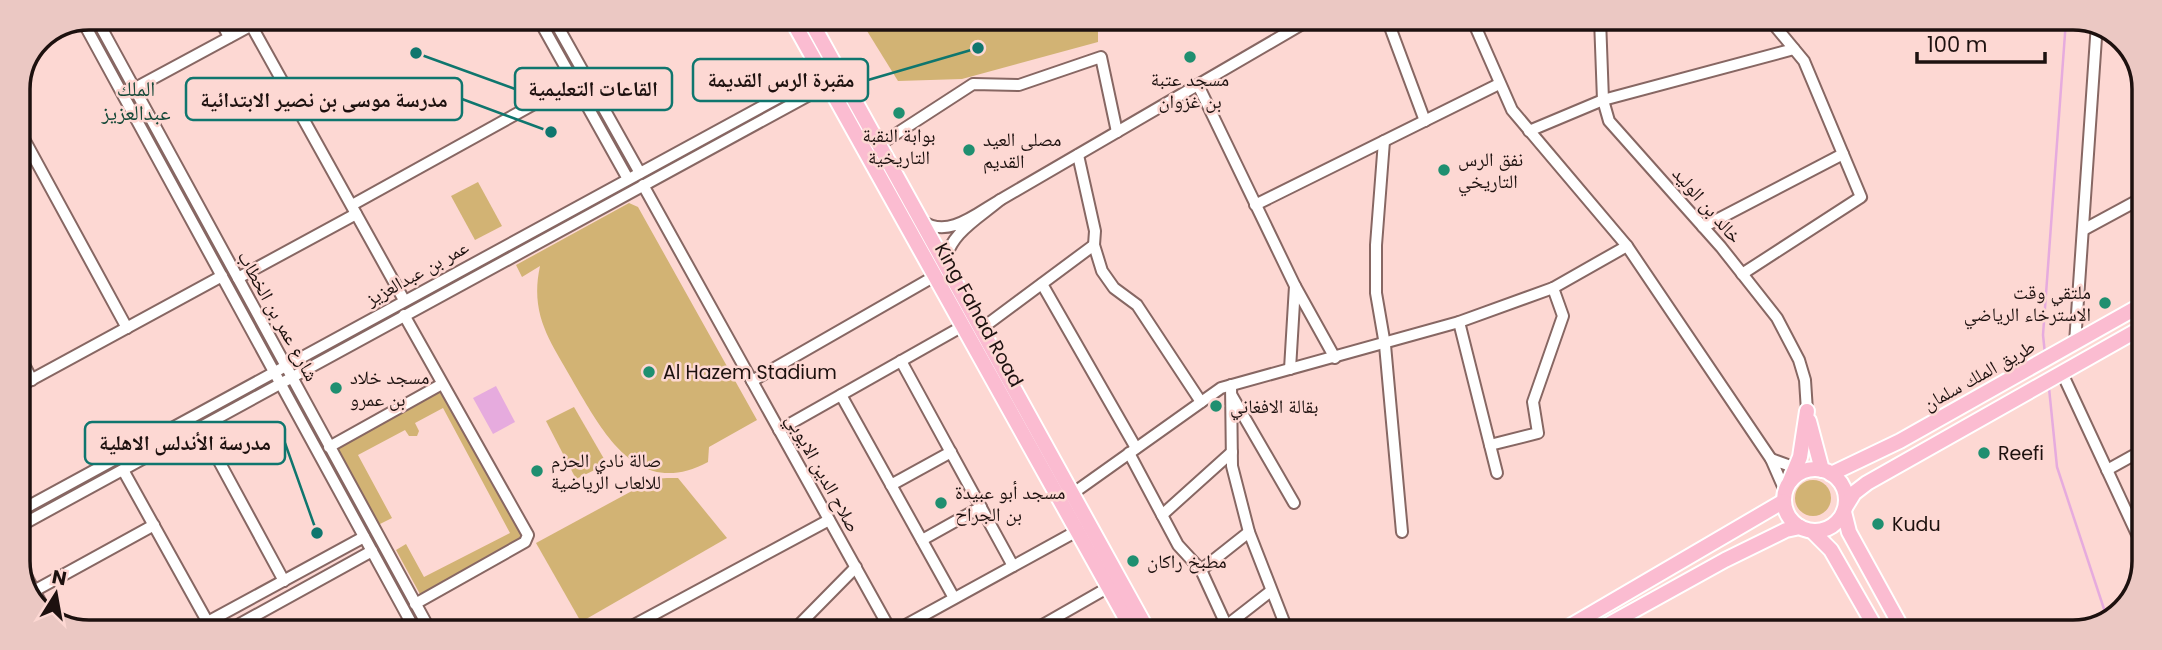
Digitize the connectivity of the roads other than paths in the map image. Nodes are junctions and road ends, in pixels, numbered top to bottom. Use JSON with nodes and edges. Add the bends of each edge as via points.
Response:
{"nodes":[{"id":1,"x":88,"y":30,"type":"edge"},
{"id":2,"x":103,"y":30,"type":"edge"},
{"id":3,"x":225,"y":30,"type":"edge"},
{"id":4,"x":242,"y":30,"type":"edge"},
{"id":5,"x":254,"y":30,"type":"edge"},
{"id":6,"x":545,"y":30,"type":"edge"},
{"id":7,"x":560,"y":30,"type":"edge"},
{"id":8,"x":798,"y":30,"type":"edge"},
{"id":9,"x":816,"y":30,"type":"edge"},
{"id":10,"x":1391,"y":30,"type":"edge"},
{"id":11,"x":1477,"y":30,"type":"edge"},
{"id":12,"x":1600,"y":30,"type":"edge"},
{"id":13,"x":1778,"y":30,"type":"edge"},
{"id":14,"x":1291,"y":31,"type":"edge"},
{"id":15,"x":229,"y":37,"type":"junction"},
{"id":16,"x":2101,"y":37,"type":"edge"},
{"id":17,"x":1794,"y":50,"type":"junction"},
{"id":18,"x":809,"y":51,"type":"junction"},
{"id":19,"x":574,"y":82,"type":"junction"},
{"id":20,"x":1499,"y":84,"type":"junction"},
{"id":21,"x":1198,"y":85,"type":"junction"},
{"id":22,"x":134,"y":88,"type":"junction"},
{"id":23,"x":123,"y":95,"type":"junction"},
{"id":24,"x":835,"y":96,"type":"junction"},
{"id":25,"x":1602,"y":100,"type":"junction"},
{"id":26,"x":1424,"y":121,"type":"junction"},
{"id":27,"x":1529,"y":131,"type":"junction"},
{"id":28,"x":1117,"y":132,"type":"junction"},
{"id":29,"x":1384,"y":141,"type":"junction"},
{"id":30,"x":879,"y":145,"type":"junction"},
{"id":31,"x":30,"y":150,"type":"edge"},
{"id":32,"x":1843,"y":154,"type":"junction"},
{"id":33,"x":1078,"y":155,"type":"junction"},
{"id":34,"x":640,"y":173,"type":"junction"},
{"id":35,"x":628,"y":179,"type":"junction"},
{"id":36,"x":643,"y":186,"type":"junction"},
{"id":37,"x":1000,"y":200,"type":"junction"},
{"id":38,"x":2132,"y":203,"type":"edge"},
{"id":39,"x":1255,"y":205,"type":"junction"},
{"id":40,"x":354,"y":210,"type":"junction"},
{"id":41,"x":1703,"y":227,"type":"junction"},
{"id":42,"x":2083,"y":230,"type":"junction"},
{"id":43,"x":955,"y":238,"type":"junction"},
{"id":44,"x":933,"y":242,"type":"junction"},
{"id":45,"x":1094,"y":245,"type":"junction"},
{"id":46,"x":1627,"y":246,"type":"junction"},
{"id":47,"x":945,"y":264,"type":"junction"},
{"id":48,"x":1742,"y":274,"type":"junction"},
{"id":49,"x":222,"y":276,"type":"junction"},
{"id":50,"x":935,"y":276,"type":"junction"},
{"id":51,"x":237,"y":278,"type":"junction"},
{"id":52,"x":1042,"y":284,"type":"junction"},
{"id":53,"x":1295,"y":286,"type":"junction"},
{"id":54,"x":1553,"y":288,"type":"junction"},
{"id":55,"x":404,"y":300,"type":"junction"},
{"id":56,"x":2132,"y":310,"type":"edge"},
{"id":57,"x":404,"y":315,"type":"junction"},
{"id":58,"x":1459,"y":322,"type":"junction"},
{"id":59,"x":963,"y":326,"type":"junction"},
{"id":60,"x":127,"y":328,"type":"junction"},
{"id":61,"x":981,"y":329,"type":"junction"},
{"id":62,"x":2132,"y":333,"type":"edge"},
{"id":63,"x":2075,"y":343,"type":"junction"},
{"id":64,"x":1385,"y":345,"type":"junction"},
{"id":65,"x":1335,"y":358,"type":"junction"},
{"id":66,"x":901,"y":361,"type":"junction"},
{"id":67,"x":286,"y":366,"type":"junction"},
{"id":68,"x":1290,"y":369,"type":"junction"},
{"id":69,"x":274,"y":372,"type":"junction"},
{"id":70,"x":2062,"y":373,"type":"junction"},
{"id":71,"x":30,"y":376,"type":"edge"},
{"id":72,"x":292,"y":378,"type":"junction"},
{"id":73,"x":32,"y":380,"type":"joint"},
{"id":74,"x":752,"y":381,"type":"junction"},
{"id":75,"x":281,"y":384,"type":"junction"},
{"id":76,"x":442,"y":384,"type":"junction"},
{"id":77,"x":1231,"y":390,"type":"junction"},
{"id":78,"x":841,"y":395,"type":"junction"},
{"id":79,"x":1200,"y":402,"type":"junction"},
{"id":80,"x":1807,"y":411,"type":"junction"},
{"id":81,"x":201,"y":428,"type":"junction"},
{"id":82,"x":779,"y":430,"type":"junction"},
{"id":83,"x":1490,"y":446,"type":"junction"},
{"id":84,"x":330,"y":447,"type":"junction"},
{"id":85,"x":1133,"y":450,"type":"junction"},
{"id":86,"x":951,"y":452,"type":"junction"},
{"id":87,"x":1232,"y":452,"type":"junction"},
{"id":88,"x":2132,"y":456,"type":"edge"},
{"id":89,"x":1771,"y":458,"type":"junction"},
{"id":90,"x":123,"y":470,"type":"junction"},
{"id":91,"x":2107,"y":470,"type":"junction"},
{"id":92,"x":1826,"y":472,"type":"junction"},
{"id":93,"x":1497,"y":473,"type":"dead end"},
{"id":94,"x":1791,"y":483,"type":"junction"},
{"id":95,"x":891,"y":485,"type":"junction"},
{"id":96,"x":1072,"y":494,"type":"junction"},
{"id":97,"x":1294,"y":503,"type":"dead end"},
{"id":98,"x":30,"y":505,"type":"edge"},
{"id":99,"x":981,"y":507,"type":"junction"},
{"id":100,"x":1845,"y":509,"type":"junction"},
{"id":101,"x":1162,"y":514,"type":"junction"},
{"id":102,"x":30,"y":520,"type":"edge"},
{"id":103,"x":829,"y":520,"type":"junction"},
{"id":104,"x":2132,"y":524,"type":"edge"},
{"id":105,"x":154,"y":525,"type":"junction"},
{"id":106,"x":1806,"y":529,"type":"junction"},
{"id":107,"x":1077,"y":531,"type":"junction"},
{"id":108,"x":1249,"y":531,"type":"junction"},
{"id":109,"x":1402,"y":533,"type":"dead end"},
{"id":110,"x":365,"y":537,"type":"junction"},
{"id":111,"x":922,"y":540,"type":"junction"},
{"id":112,"x":372,"y":551,"type":"junction"},
{"id":113,"x":1013,"y":566,"type":"junction"},
{"id":114,"x":856,"y":567,"type":"junction"},
{"id":115,"x":1201,"y":569,"type":"junction"},
{"id":116,"x":284,"y":581,"type":"junction"},
{"id":117,"x":1109,"y":587,"type":"junction"},
{"id":118,"x":37,"y":589,"type":"edge"},
{"id":119,"x":1271,"y":591,"type":"junction"},
{"id":120,"x":954,"y":598,"type":"junction"},
{"id":121,"x":415,"y":604,"type":"junction"},
{"id":122,"x":207,"y":620,"type":"edge"},
{"id":123,"x":220,"y":620,"type":"edge"},
{"id":124,"x":247,"y":620,"type":"edge"},
{"id":125,"x":410,"y":620,"type":"edge"},
{"id":126,"x":424,"y":620,"type":"edge"},
{"id":127,"x":643,"y":620,"type":"edge"},
{"id":128,"x":805,"y":620,"type":"edge"},
{"id":129,"x":887,"y":620,"type":"edge"},
{"id":130,"x":913,"y":620,"type":"edge"},
{"id":131,"x":1051,"y":620,"type":"edge"},
{"id":132,"x":1127,"y":620,"type":"edge"},
{"id":133,"x":1142,"y":620,"type":"edge"},
{"id":134,"x":1224,"y":620,"type":"edge"},
{"id":135,"x":1238,"y":620,"type":"edge"},
{"id":136,"x":1283,"y":620,"type":"edge"},
{"id":137,"x":1579,"y":620,"type":"edge"},
{"id":138,"x":1617,"y":620,"type":"edge"},
{"id":139,"x":1871,"y":620,"type":"edge"},
{"id":140,"x":1897,"y":620,"type":"edge"}],
"edges":[{"from":1,"to":23,"type":"street","name":"شارع عمر بن الخطاب"},
{"from":2,"to":22,"type":"street","name":"شارع عمر بن الخطاب"},
{"from":3,"to":15,"type":"street"},
{"from":4,"to":15,"type":"street"},
{"from":5,"to":40,"type":"street"},
{"from":6,"to":19,"type":"street"},
{"from":7,"to":34,"type":"street"},
{"from":8,"to":18,"type":"main road","name":"King Fahad Road"},
{"from":9,"to":30,"type":"main road","name":"King Fahad Road"},
{"from":10,"to":26,"type":"street"},
{"from":11,"to":20,"type":"street"},
{"from":12,"to":25,"type":"street","name":"خالد بن الوليد"},
{"from":13,"to":17,"type":"street"},
{"from":14,"to":21,"type":"street"},
{"from":15,"to":22,"type":"street"},
{"from":16,"to":42,"type":"street"},
{"from":17,"to":25,"type":"street"},
{"from":17,"to":32,"type":"street","via":[[1804,61]]},
{"from":18,"to":24,"type":"main road","name":"King Fahad Road"},
{"from":18,"to":34,"type":"street","name":"عمر بن عبدالعزيز","via":[[811,68],[805,83]]},
{"from":19,"to":35,"type":"street"},
{"from":19,"to":40,"type":"street"},
{"from":20,"to":26,"type":"street"},
{"from":20,"to":27,"type":"street"},
{"from":21,"to":28,"type":"street"},
{"from":21,"to":39,"type":"street"},
{"from":22,"to":23,"type":"street"},
{"from":22,"to":51,"type":"street","name":"شارع عمر بن الخطاب"},
{"from":23,"to":49,"type":"street","name":"شارع عمر بن الخطاب"},
{"from":24,"to":36,"type":"street","name":"عمر بن عبدالعزيز","via":[[811,94]]},
{"from":24,"to":44,"type":"main road","name":"King Fahad Road"},
{"from":25,"to":27,"type":"street"},
{"from":25,"to":41,"type":"street","name":"خالد بن الوليد","via":[[1609,121]]},
{"from":26,"to":29,"type":"street"},
{"from":27,"to":46,"type":"street"},
{"from":28,"to":30,"type":"street","via":[[1101,57],[1019,85],[973,84]]},
{"from":28,"to":33,"type":"street"},
{"from":29,"to":39,"type":"street"},
{"from":29,"to":64,"type":"street","via":[[1376,293]]},
{"from":30,"to":44,"type":"main road","name":"King Fahad Road"},
{"from":31,"to":60,"type":"street"},
{"from":32,"to":41,"type":"street"},
{"from":32,"to":48,"type":"street","via":[[1861,197]]},
{"from":33,"to":37,"type":"street"},
{"from":33,"to":45,"type":"street"},
{"from":34,"to":35,"type":"street","name":"عمر بن عبدالعزيز"},
{"from":35,"to":55,"type":"street","name":"عمر بن عبدالعزيز"},
{"from":36,"to":57,"type":"street","name":"عمر بن عبدالعزيز"},
{"from":36,"to":74,"type":"street","name":"صلاح الدين الايوبي"},
{"from":37,"to":43,"type":"street"},
{"from":37,"to":44,"type":"street"},
{"from":38,"to":42,"type":"street"},
{"from":39,"to":53,"type":"street"},
{"from":40,"to":51,"type":"street"},
{"from":40,"to":55,"type":"street"},
{"from":41,"to":48,"type":"street","name":"خالد بن الوليد"},
{"from":42,"to":63,"type":"street"},
{"from":43,"to":44,"type":"street"},
{"from":43,"to":47,"type":"street"},
{"from":44,"to":47,"type":"main road","name":"King Fahad Road"},
{"from":44,"to":50,"type":"main road","name":"King Fahad Road"},
{"from":45,"to":52,"type":"street"},
{"from":45,"to":79,"type":"street","via":[[1108,280],[1137,305]]},
{"from":46,"to":54,"type":"street"},
{"from":46,"to":89,"type":"street"},
{"from":47,"to":61,"type":"main road","name":"King Fahad Road"},
{"from":48,"to":80,"type":"street","name":"خالد بن الوليد","via":[[1791,342],[1805,380]]},
{"from":49,"to":60,"type":"street"},
{"from":49,"to":69,"type":"street","name":"شارع عمر بن الخطاب"},
{"from":50,"to":59,"type":"main road","name":"King Fahad Road"},
{"from":50,"to":74,"type":"street"},
{"from":51,"to":67,"type":"street","name":"شارع عمر بن الخطاب"},
{"from":52,"to":61,"type":"street"},
{"from":52,"to":85,"type":"street"},
{"from":53,"to":65,"type":"street"},
{"from":53,"to":68,"type":"street"},
{"from":54,"to":58,"type":"street"},
{"from":54,"to":83,"type":"street","via":[[1563,316],[1533,402],[1538,433]]},
{"from":55,"to":67,"type":"street","name":"عمر بن عبدالعزيز"},
{"from":56,"to":63,"type":"main road","name":"طريق الملك سلمان"},
{"from":57,"to":72,"type":"street","name":"عمر بن عبدالعزيز"},
{"from":57,"to":76,"type":"street"},
{"from":58,"to":64,"type":"street"},
{"from":58,"to":83,"type":"street"},
{"from":59,"to":66,"type":"street"},
{"from":59,"to":107,"type":"main road","name":"King Fahad Road"},
{"from":60,"to":73,"type":"street"},
{"from":61,"to":96,"type":"main road","name":"King Fahad Road"},
{"from":62,"to":70,"type":"main road","name":"طريق الملك سلمان"},
{"from":63,"to":92,"type":"main road","name":"طريق الملك سلمان","via":[[1900,441]]},
{"from":64,"to":65,"type":"street"},
{"from":64,"to":109,"type":"street"},
{"from":65,"to":68,"type":"street"},
{"from":66,"to":78,"type":"street"},
{"from":66,"to":86,"type":"street"},
{"from":67,"to":69,"type":"street","name":"عمر بن عبدالعزيز"},
{"from":67,"to":72,"type":"street","name":"شارع عمر بن الخطاب"},
{"from":68,"to":77,"type":"street"},
{"from":69,"to":75,"type":"street","name":"شارع عمر بن الخطاب"},
{"from":69,"to":98,"type":"street","name":"عمر بن عبدالعزيز"},
{"from":70,"to":91,"type":"street"},
{"from":70,"to":100,"type":"main road","name":"طريق الملك سلمان","via":[[1867,484]]},
{"from":71,"to":73,"type":"street"},
{"from":72,"to":75,"type":"street","name":"عمر بن عبدالعزيز"},
{"from":72,"to":84,"type":"street","name":"شارع عمر بن الخطاب"},
{"from":74,"to":82,"type":"street","name":"صلاح الدين الايوبي"},
{"from":75,"to":81,"type":"street","name":"عمر بن عبدالعزيز"},
{"from":75,"to":110,"type":"street","name":"شارع عمر بن الخطاب"},
{"from":76,"to":84,"type":"street"},
{"from":76,"to":121,"type":"street","via":[[528,538]]},
{"from":77,"to":79,"type":"street","via":[[1221,388]]},
{"from":77,"to":87,"type":"street"},
{"from":77,"to":97,"type":"street"},
{"from":78,"to":82,"type":"street"},
{"from":78,"to":95,"type":"street"},
{"from":79,"to":85,"type":"street"},
{"from":80,"to":92,"type":"main road"},
{"from":80,"to":94,"type":"main road"},
{"from":81,"to":90,"type":"street","name":"عمر بن عبدالعزيز"},
{"from":81,"to":116,"type":"street"},
{"from":82,"to":103,"type":"street","name":"صلاح الدين الايوبي"},
{"from":83,"to":93,"type":"street"},
{"from":84,"to":121,"type":"street","name":"شارع عمر بن الخطاب"},
{"from":85,"to":96,"type":"street"},
{"from":85,"to":101,"type":"street"},
{"from":86,"to":95,"type":"street"},
{"from":86,"to":99,"type":"street"},
{"from":87,"to":101,"type":"street"},
{"from":87,"to":108,"type":"street"},
{"from":88,"to":91,"type":"street"},
{"from":89,"to":94,"type":"street"},
{"from":89,"to":94,"type":"street"},
{"from":90,"to":102,"type":"street","name":"عمر بن عبدالعزيز"},
{"from":90,"to":105,"type":"street"},
{"from":91,"to":104,"type":"street"},
{"from":92,"to":94,"type":"main road"},
{"from":92,"to":100,"type":"main road","via":[[1843,488]]},
{"from":94,"to":106,"type":"main road","via":[[1788,516]]},
{"from":94,"to":137,"type":"main road"},
{"from":95,"to":111,"type":"street"},
{"from":96,"to":133,"type":"main road","name":"King Fahad Road"},
{"from":99,"to":111,"type":"street"},
{"from":99,"to":113,"type":"street"},
{"from":100,"to":106,"type":"main road","via":[[1831,527]]},
{"from":100,"to":140,"type":"main road","via":[[1849,532]]},
{"from":101,"to":115,"type":"street","via":[[1178,545]]},
{"from":103,"to":114,"type":"street","name":"صلاح الدين الايوبي"},
{"from":103,"to":127,"type":"street"},
{"from":105,"to":118,"type":"street"},
{"from":105,"to":122,"type":"street"},
{"from":106,"to":138,"type":"main road","via":[[1786,530]]},
{"from":106,"to":139,"type":"main road","via":[[1831,550]]},
{"from":107,"to":113,"type":"street"},
{"from":107,"to":117,"type":"main road","name":"King Fahad Road"},
{"from":108,"to":115,"type":"street"},
{"from":108,"to":119,"type":"street"},
{"from":110,"to":112,"type":"street","name":"شارع عمر بن الخطاب"},
{"from":110,"to":116,"type":"street"},
{"from":111,"to":120,"type":"street"},
{"from":112,"to":124,"type":"street"},
{"from":112,"to":125,"type":"street","name":"شارع عمر بن الخطاب"},
{"from":113,"to":120,"type":"street"},
{"from":114,"to":128,"type":"street"},
{"from":114,"to":129,"type":"street","name":"صلاح الدين الايوبي"},
{"from":115,"to":134,"type":"street"},
{"from":116,"to":123,"type":"street"},
{"from":117,"to":131,"type":"street"},
{"from":117,"to":132,"type":"main road","name":"King Fahad Road"},
{"from":119,"to":135,"type":"street"},
{"from":119,"to":136,"type":"street"},
{"from":120,"to":130,"type":"street"},
{"from":121,"to":126,"type":"street","name":"شارع عمر بن الخطاب"}]}
